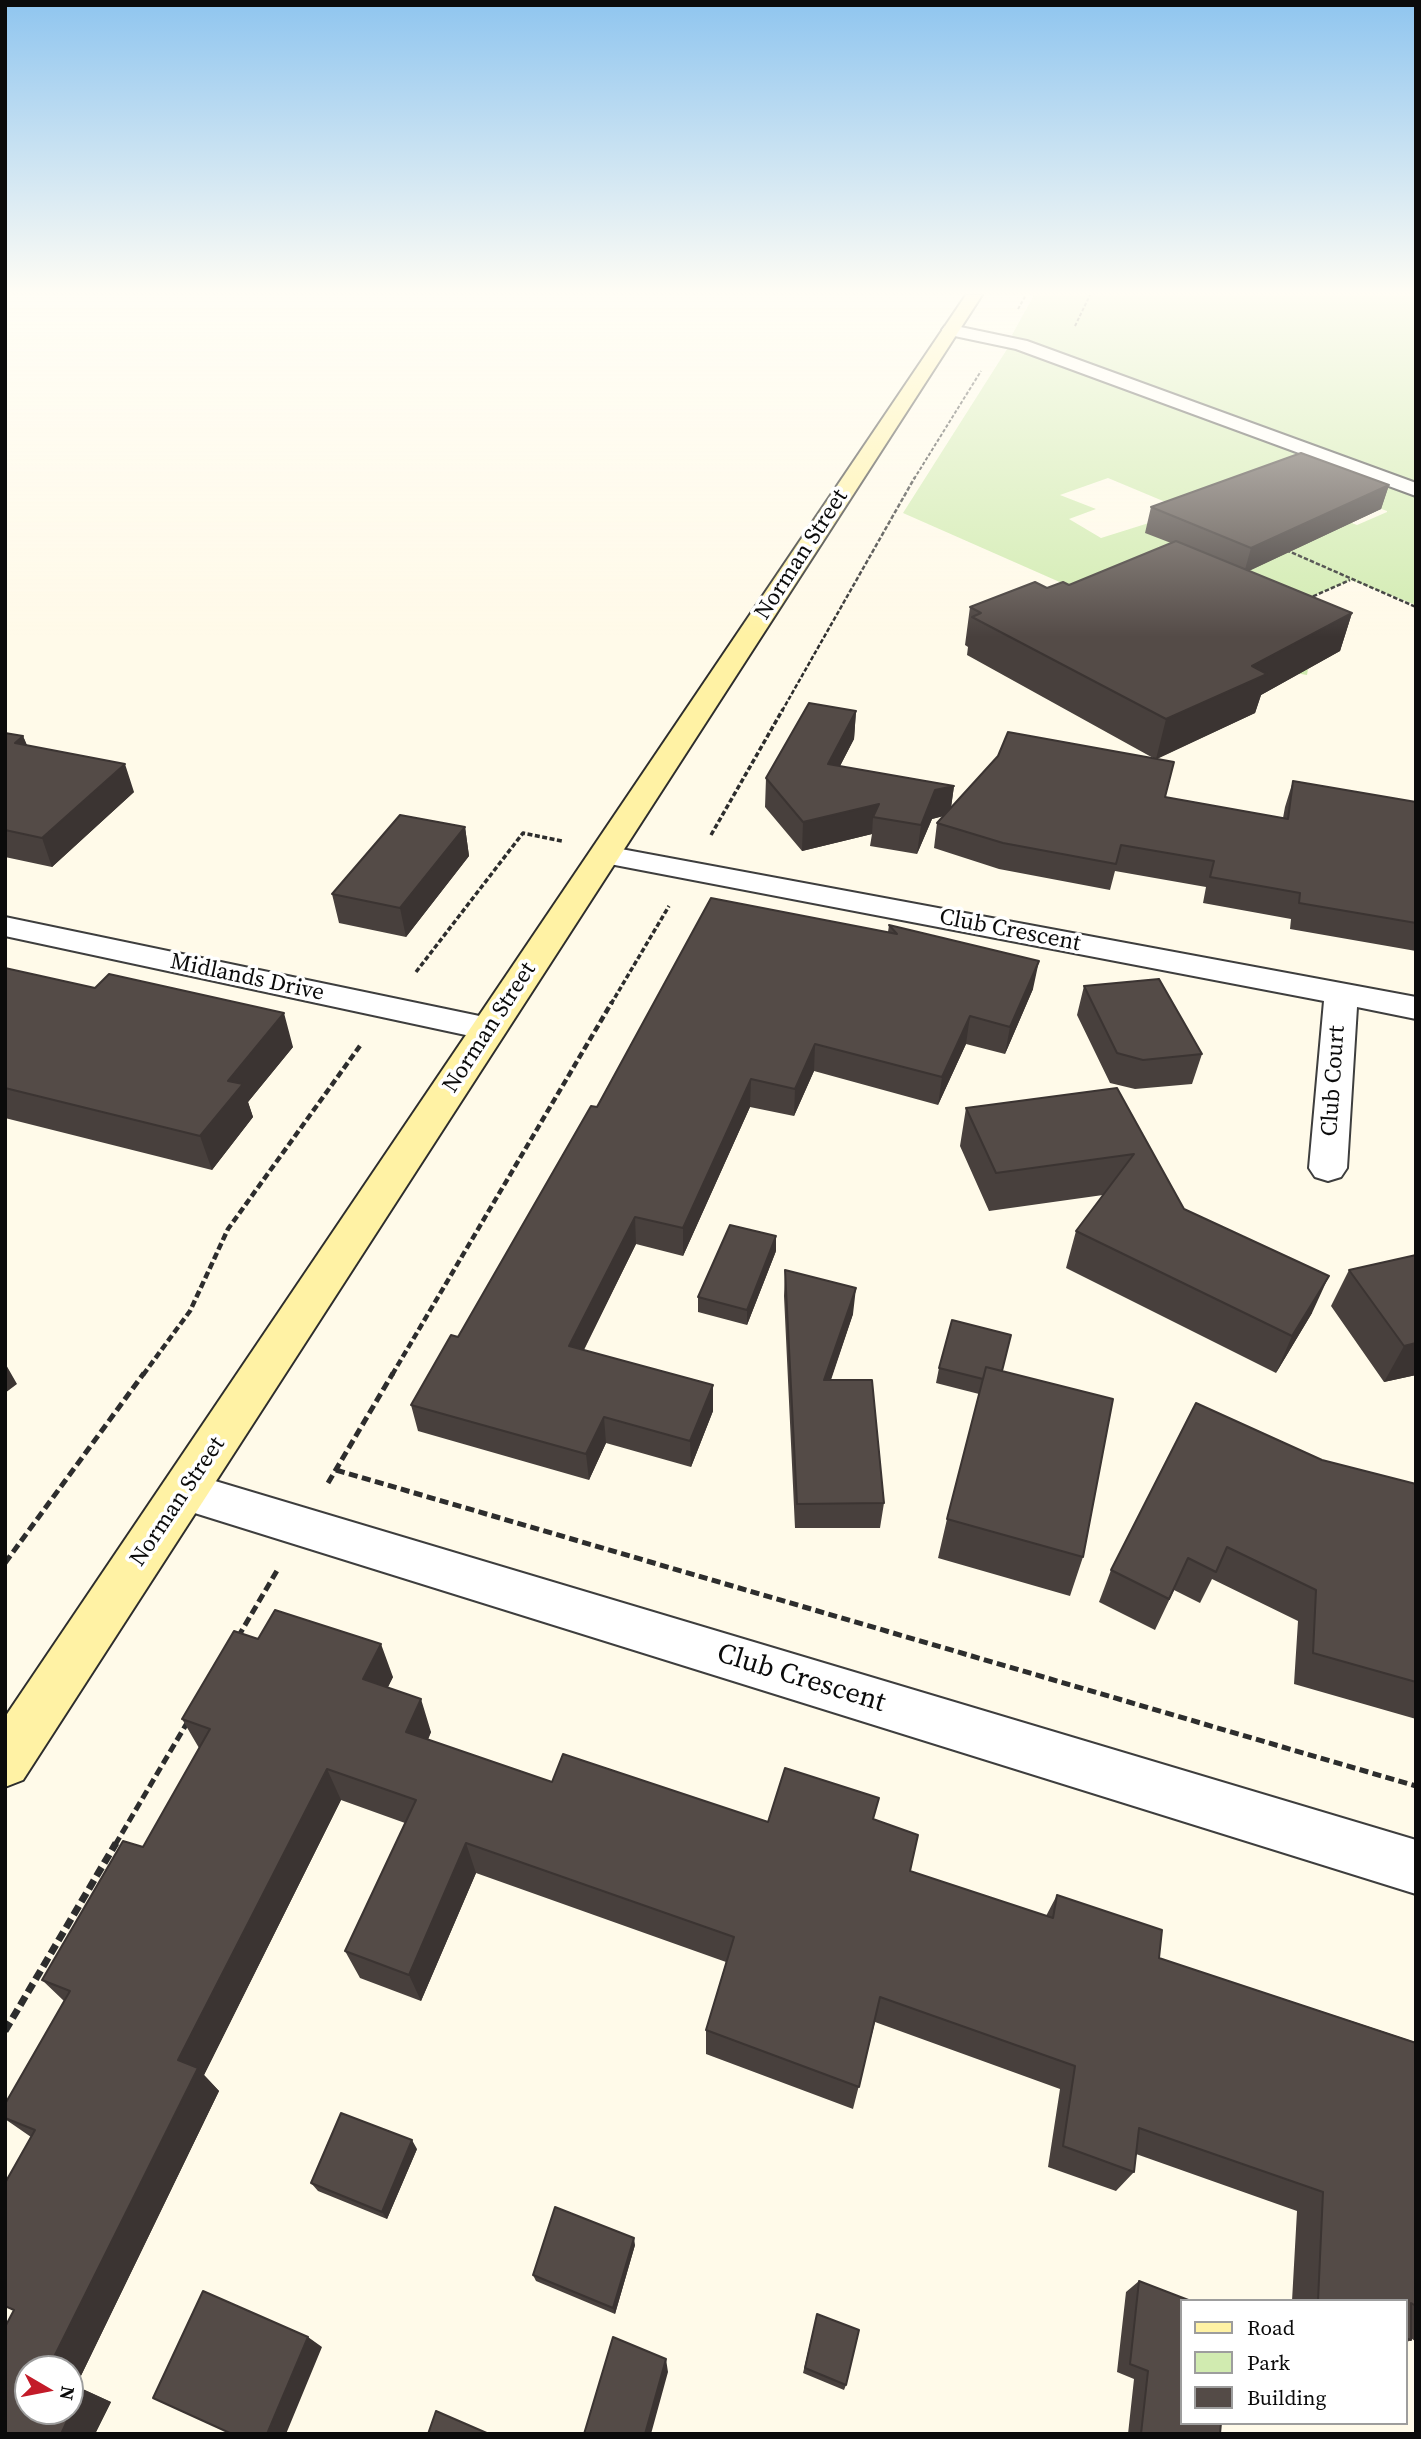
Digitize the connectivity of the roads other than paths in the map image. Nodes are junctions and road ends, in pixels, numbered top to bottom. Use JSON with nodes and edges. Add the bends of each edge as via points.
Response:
{"nodes":[{"id":1,"x":899,"y":409,"type":"edge"},
{"id":2,"x":1190,"y":409,"type":"edge"},
{"id":3,"x":1312,"y":453,"type":"junction"},
{"id":4,"x":1287,"y":463,"type":"edge"},
{"id":5,"x":1416,"y":490,"type":"edge"},
{"id":6,"x":605,"y":855,"type":"junction"},
{"id":7,"x":5,"y":926,"type":"edge"},
{"id":8,"x":1341,"y":993,"type":"junction"},
{"id":9,"x":1416,"y":1007,"type":"edge"},
{"id":10,"x":489,"y":1029,"type":"junction"},
{"id":11,"x":1328,"y":1168,"type":"dead end"},
{"id":12,"x":185,"y":1491,"type":"junction"},
{"id":13,"x":5,"y":1762,"type":"edge"},
{"id":14,"x":1416,"y":1867,"type":"edge"}],
"edges":[{"from":1,"to":6,"type":"main road","name":"Norman Street"},
{"from":2,"to":3,"type":"street"},
{"from":3,"to":4,"type":"street"},
{"from":3,"to":5,"type":"street"},
{"from":6,"to":8,"type":"street","name":"Club Crescent"},
{"from":6,"to":10,"type":"main road","name":"Norman Street"},
{"from":7,"to":10,"type":"street","name":"Midlands Drive"},
{"from":8,"to":9,"type":"street","name":"Club Crescent"},
{"from":8,"to":11,"type":"street","name":"Club Court"},
{"from":10,"to":12,"type":"main road","name":"Norman Street"},
{"from":12,"to":13,"type":"main road","name":"Norman Street"},
{"from":12,"to":14,"type":"street","name":"Club Crescent"}]}
